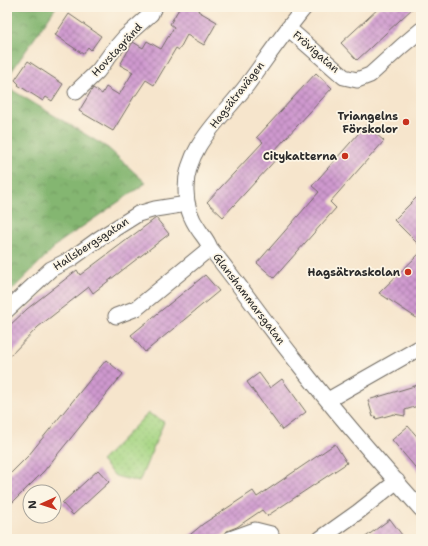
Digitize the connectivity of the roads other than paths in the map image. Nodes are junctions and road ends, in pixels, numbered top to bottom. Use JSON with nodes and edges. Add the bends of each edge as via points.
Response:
{"nodes":[{"id":1,"x":155,"y":7,"type":"edge"},
{"id":2,"x":305,"y":7,"type":"edge"},
{"id":3,"x":288,"y":28,"type":"junction"},
{"id":4,"x":421,"y":30,"type":"edge"},
{"id":5,"x":76,"y":92,"type":"dead end"},
{"id":6,"x":186,"y":197,"type":"junction"},
{"id":7,"x":210,"y":248,"type":"junction"},
{"id":8,"x":7,"y":310,"type":"edge"},
{"id":9,"x":116,"y":316,"type":"dead end"},
{"id":10,"x":418,"y":352,"type":"edge"},
{"id":11,"x":328,"y":400,"type":"junction"},
{"id":12,"x":397,"y":481,"type":"junction"},
{"id":13,"x":421,"y":508,"type":"edge"},
{"id":14,"x":230,"y":539,"type":"edge"},
{"id":15,"x":272,"y":539,"type":"edge"},
{"id":16,"x":320,"y":539,"type":"edge"}],
"edges":[{"from":1,"to":5,"type":"street","name":"Hovstagränd"},
{"from":2,"to":3,"type":"street","name":"Hagsätravägen"},
{"from":3,"to":4,"type":"street","name":"Frövigatan","via":[[344,77],[357,80],[370,75]]},
{"from":3,"to":6,"type":"street","name":"Hagsätravägen","via":[[195,153],[188,171]]},
{"from":6,"to":7,"type":"street","name":"Glanshammarsgatan","via":[[192,218]]},
{"from":6,"to":8,"type":"street","name":"Hallsbergsgatan","via":[[138,214],[71,259],[51,269]]},
{"from":7,"to":9,"type":"street","via":[[137,308]]},
{"from":7,"to":11,"type":"street","name":"Glanshammarsgatan"},
{"from":10,"to":11,"type":"street"},
{"from":11,"to":12,"type":"street","name":"Glanshammarsgatan","via":[[364,446]]},
{"from":12,"to":13,"type":"street","name":"Glanshammarsgatan"},
{"from":12,"to":16,"type":"street"},
{"from":14,"to":15,"type":"street","via":[[254,530],[271,534]]}]}
